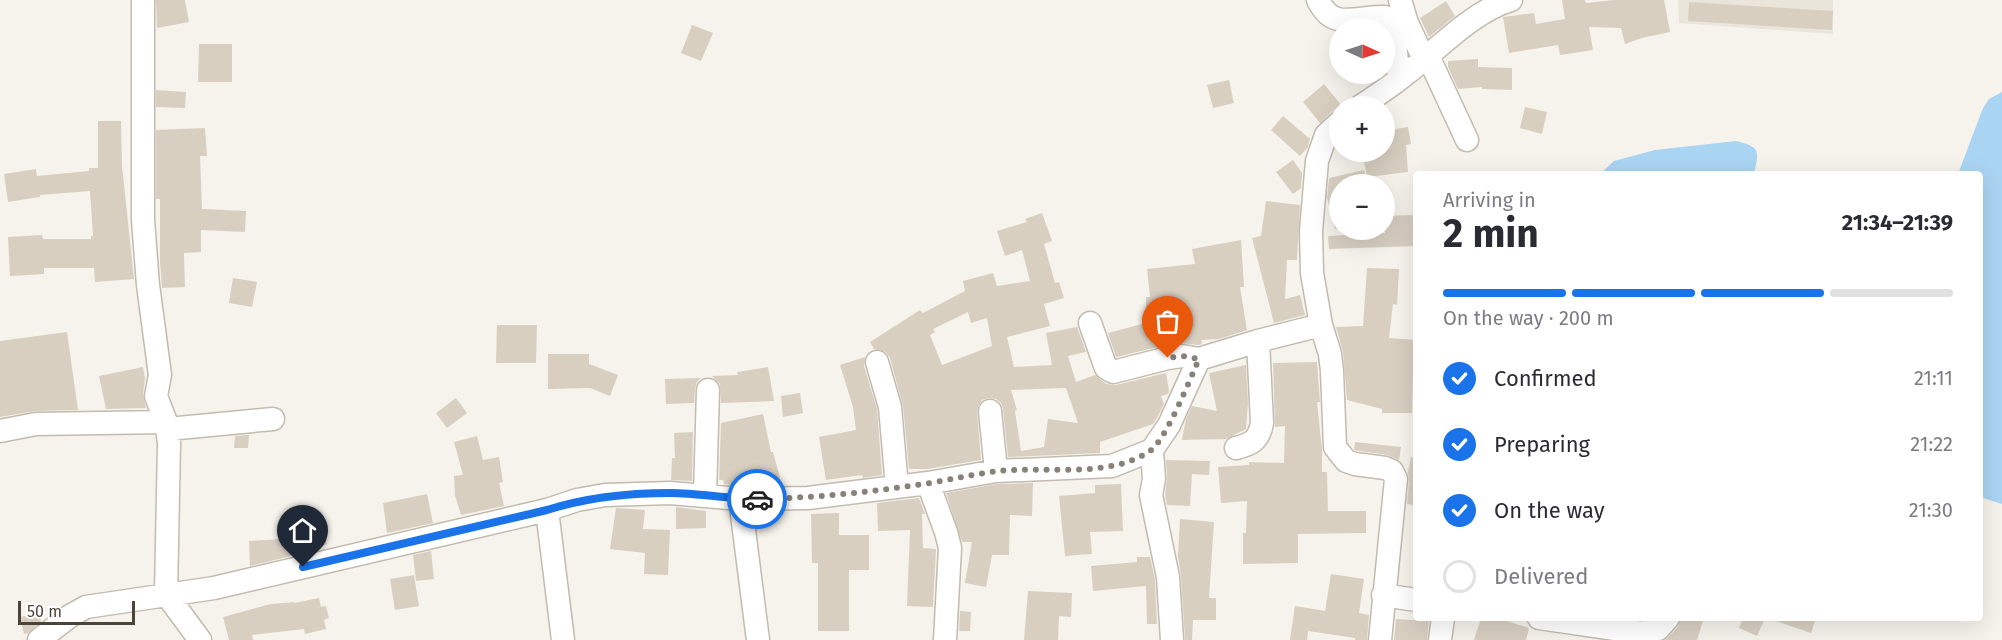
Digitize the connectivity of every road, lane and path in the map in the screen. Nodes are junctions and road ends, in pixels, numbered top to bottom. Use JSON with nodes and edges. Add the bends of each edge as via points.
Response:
{"nodes":[{"id":1,"x":143,"y":0,"type":"edge"},
{"id":2,"x":1318,"y":0,"type":"edge"},
{"id":3,"x":1400,"y":0,"type":"edge"},
{"id":4,"x":1511,"y":0,"type":"edge"},
{"id":5,"x":1384,"y":9,"type":"edge"},
{"id":6,"x":1426,"y":58,"type":"junction"},
{"id":7,"x":1399,"y":79,"type":"junction"},
{"id":8,"x":1375,"y":96,"type":"edge"},
{"id":9,"x":1329,"y":132,"type":"edge"},
{"id":10,"x":1467,"y":140,"type":"dead end"},
{"id":11,"x":1090,"y":323,"type":"dead end"},
{"id":12,"x":1321,"y":325,"type":"junction"},
{"id":13,"x":1258,"y":341,"type":"junction"},
{"id":14,"x":1199,"y":359,"type":"junction"},
{"id":15,"x":877,"y":362,"type":"dead end"},
{"id":16,"x":708,"y":390,"type":"dead end"},
{"id":17,"x":990,"y":411,"type":"dead end"},
{"id":18,"x":273,"y":419,"type":"dead end"},
{"id":19,"x":167,"y":426,"type":"junction"},
{"id":20,"x":0,"y":431,"type":"edge"},
{"id":21,"x":1236,"y":448,"type":"dead end"},
{"id":22,"x":1152,"y":450,"type":"junction"},
{"id":23,"x":996,"y":471,"type":"junction"},
{"id":24,"x":928,"y":483,"type":"junction"},
{"id":25,"x":897,"y":487,"type":"junction"},
{"id":26,"x":705,"y":495,"type":"junction"},
{"id":27,"x":740,"y":499,"type":"junction"},
{"id":28,"x":547,"y":510,"type":"junction"},
{"id":29,"x":166,"y":594,"type":"junction"},
{"id":30,"x":1383,"y":595,"type":"junction"},
{"id":31,"x":1413,"y":600,"type":"edge"},
{"id":32,"x":1443,"y":621,"type":"edge"},
{"id":33,"x":1560,"y":621,"type":"edge"},
{"id":34,"x":1665,"y":621,"type":"edge"},
{"id":35,"x":39,"y":640,"type":"edge"},
{"id":36,"x":200,"y":640,"type":"edge"},
{"id":37,"x":562,"y":640,"type":"edge"},
{"id":38,"x":758,"y":640,"type":"edge"},
{"id":39,"x":945,"y":640,"type":"edge"},
{"id":40,"x":1172,"y":640,"type":"edge"},
{"id":41,"x":1380,"y":640,"type":"edge"},
{"id":42,"x":1440,"y":640,"type":"edge"}],
"edges":[{"from":1,"to":19,"type":"street","via":[[143,220],[160,375],[156,396]]},
{"from":2,"to":5,"type":"street","via":[[1324,11],[1338,19],[1374,16]]},
{"from":3,"to":6,"type":"street","via":[[1407,23]]},
{"from":4,"to":6,"type":"street","via":[[1489,10]]},
{"from":5,"to":7,"type":"street","via":[[1395,43]]},
{"from":6,"to":7,"type":"street"},
{"from":6,"to":10,"type":"street"},
{"from":7,"to":8,"type":"street"},
{"from":9,"to":12,"type":"street","via":[[1317,161],[1310,249]]},
{"from":11,"to":14,"type":"street","via":[[1106,368],[1113,372],[1168,358]]},
{"from":12,"to":13,"type":"street"},
{"from":12,"to":30,"type":"street","via":[[1332,371],[1335,447],[1346,461],[1385,468],[1396,479]]},
{"from":13,"to":14,"type":"street"},
{"from":13,"to":21,"type":"street","via":[[1260,436]]},
{"from":14,"to":22,"type":"street","via":[[1169,425]]},
{"from":15,"to":25,"type":"street","via":[[890,407]]},
{"from":16,"to":26,"type":"street"},
{"from":17,"to":23,"type":"street"},
{"from":18,"to":19,"type":"street"},
{"from":19,"to":20,"type":"street","via":[[36,424]]},
{"from":19,"to":29,"type":"street","via":[[170,457]]},
{"from":22,"to":23,"type":"street","via":[[1112,466]]},
{"from":22,"to":40,"type":"street","via":[[1151,495],[1168,577]]},
{"from":23,"to":24,"type":"street"},
{"from":24,"to":25,"type":"street"},
{"from":24,"to":39,"type":"street","via":[[950,548]]},
{"from":25,"to":27,"type":"street","via":[[808,498]]},
{"from":26,"to":27,"type":"street"},
{"from":26,"to":28,"type":"street","via":[[605,495]]},
{"from":27,"to":38,"type":"street"},
{"from":28,"to":29,"type":"street","via":[[214,588]]},
{"from":28,"to":37,"type":"street"},
{"from":29,"to":35,"type":"street","via":[[86,607]]},
{"from":29,"to":36,"type":"street"},
{"from":30,"to":31,"type":"street"},
{"from":30,"to":41,"type":"street"},
{"from":32,"to":42,"type":"street"},
{"from":33,"to":34,"type":"street","via":[[1642,633],[1658,629]]}]}
